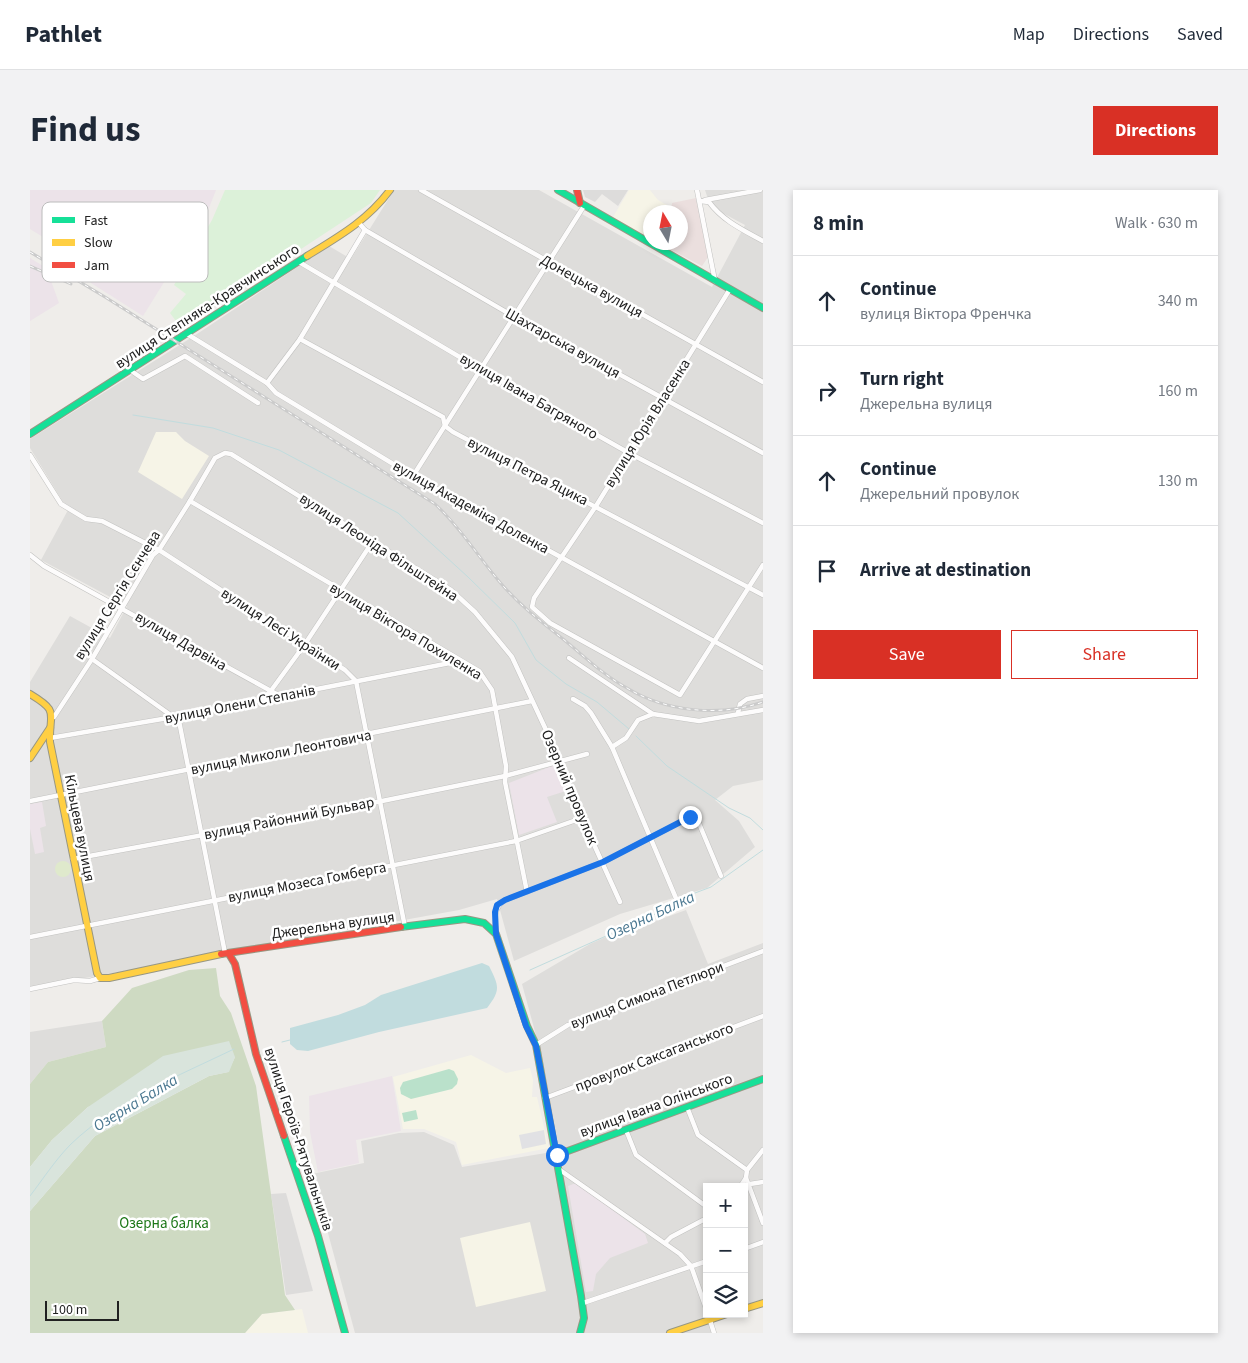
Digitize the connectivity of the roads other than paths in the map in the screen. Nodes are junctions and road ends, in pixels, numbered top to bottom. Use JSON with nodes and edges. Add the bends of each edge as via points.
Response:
{"nodes":[{"id":1,"x":390,"y":190,"type":"edge"},
{"id":2,"x":421,"y":190,"type":"edge"},
{"id":3,"x":558,"y":190,"type":"edge"},
{"id":4,"x":577,"y":190,"type":"edge"},
{"id":5,"x":698,"y":190,"type":"edge"},
{"id":6,"x":760,"y":190,"type":"edge"},
{"id":7,"x":700,"y":201,"type":"junction"},
{"id":8,"x":582,"y":204,"type":"junction"},
{"id":9,"x":359,"y":223,"type":"junction"},
{"id":10,"x":365,"y":230,"type":"junction"},
{"id":11,"x":763,"y":241,"type":"edge"},
{"id":12,"x":299,"y":262,"type":"junction"},
{"id":13,"x":549,"y":262,"type":"junction"},
{"id":14,"x":715,"y":281,"type":"junction"},
{"id":15,"x":333,"y":283,"type":"junction"},
{"id":16,"x":730,"y":289,"type":"junction"},
{"id":17,"x":763,"y":308,"type":"edge"},
{"id":18,"x":513,"y":316,"type":"junction"},
{"id":19,"x":187,"y":334,"type":"junction"},
{"id":20,"x":300,"y":339,"type":"junction"},
{"id":21,"x":696,"y":345,"type":"junction"},
{"id":22,"x":480,"y":369,"type":"junction"},
{"id":23,"x":130,"y":370,"type":"junction"},
{"id":24,"x":763,"y":382,"type":"edge"},
{"id":25,"x":267,"y":384,"type":"junction"},
{"id":26,"x":661,"y":397,"type":"junction"},
{"id":27,"x":258,"y":402,"type":"dead end"},
{"id":28,"x":445,"y":426,"type":"junction"},
{"id":29,"x":30,"y":434,"type":"edge"},
{"id":30,"x":629,"y":453,"type":"junction"},
{"id":31,"x":763,"y":453,"type":"edge"},
{"id":32,"x":30,"y":456,"type":"edge"},
{"id":33,"x":215,"y":458,"type":"joint"},
{"id":34,"x":413,"y":476,"type":"junction"},
{"id":35,"x":190,"y":501,"type":"junction"},
{"id":36,"x":596,"y":506,"type":"junction"},
{"id":37,"x":763,"y":524,"type":"edge"},
{"id":38,"x":373,"y":541,"type":"junction"},
{"id":39,"x":159,"y":550,"type":"junction"},
{"id":40,"x":30,"y":555,"type":"edge"},
{"id":41,"x":562,"y":557,"type":"junction"},
{"id":42,"x":763,"y":565,"type":"edge"},
{"id":43,"x":749,"y":587,"type":"junction"},
{"id":44,"x":340,"y":590,"type":"junction"},
{"id":45,"x":763,"y":595,"type":"edge"},
{"id":46,"x":122,"y":607,"type":"junction"},
{"id":47,"x":715,"y":642,"type":"junction"},
{"id":48,"x":304,"y":644,"type":"junction"},
{"id":49,"x":569,"y":658,"type":"dead end"},
{"id":50,"x":92,"y":659,"type":"junction"},
{"id":51,"x":460,"y":661,"type":"junction"},
{"id":52,"x":763,"y":668,"type":"edge"},
{"id":53,"x":356,"y":681,"type":"junction"},
{"id":54,"x":270,"y":692,"type":"junction"},
{"id":55,"x":30,"y":694,"type":"edge"},
{"id":56,"x":281,"y":696,"type":"junction"},
{"id":57,"x":763,"y":696,"type":"edge"},
{"id":58,"x":573,"y":699,"type":"dead end"},
{"id":59,"x":262,"y":700,"type":"junction"},
{"id":60,"x":532,"y":701,"type":"junction"},
{"id":61,"x":495,"y":709,"type":"junction"},
{"id":62,"x":763,"y":710,"type":"edge"},
{"id":63,"x":738,"y":713,"type":"junction"},
{"id":64,"x":653,"y":714,"type":"junction"},
{"id":65,"x":54,"y":717,"type":"junction"},
{"id":66,"x":174,"y":717,"type":"junction"},
{"id":67,"x":52,"y":725,"type":"junction"},
{"id":68,"x":367,"y":734,"type":"junction"},
{"id":69,"x":50,"y":738,"type":"junction"},
{"id":70,"x":612,"y":747,"type":"junction"},
{"id":71,"x":587,"y":754,"type":"dead end"},
{"id":72,"x":30,"y":758,"type":"edge"},
{"id":73,"x":560,"y":760,"type":"junction"},
{"id":74,"x":188,"y":771,"type":"junction"},
{"id":75,"x":506,"y":776,"type":"junction"},
{"id":76,"x":60,"y":795,"type":"junction"},
{"id":77,"x":379,"y":800,"type":"junction"},
{"id":78,"x":30,"y":801,"type":"edge"},
{"id":79,"x":582,"y":818,"type":"junction"},
{"id":80,"x":200,"y":835,"type":"junction"},
{"id":81,"x":649,"y":837,"type":"junction"},
{"id":82,"x":516,"y":841,"type":"junction"},
{"id":83,"x":73,"y":859,"type":"junction"},
{"id":84,"x":603,"y":862,"type":"junction"},
{"id":85,"x":391,"y":866,"type":"junction"},
{"id":86,"x":721,"y":876,"type":"dead end"},
{"id":87,"x":527,"y":892,"type":"junction"},
{"id":88,"x":214,"y":901,"type":"junction"},
{"id":89,"x":620,"y":902,"type":"dead end"},
{"id":90,"x":678,"y":903,"type":"dead end"},
{"id":91,"x":86,"y":926,"type":"junction"},
{"id":92,"x":405,"y":927,"type":"junction"},
{"id":93,"x":496,"y":934,"type":"junction"},
{"id":94,"x":30,"y":937,"type":"edge"},
{"id":95,"x":763,"y":951,"type":"edge"},
{"id":96,"x":227,"y":953,"type":"junction"},
{"id":97,"x":100,"y":978,"type":"junction"},
{"id":98,"x":30,"y":989,"type":"edge"},
{"id":99,"x":763,"y":1016,"type":"edge"},
{"id":100,"x":536,"y":1046,"type":"junction"},
{"id":101,"x":763,"y":1079,"type":"edge"},
{"id":102,"x":545,"y":1098,"type":"junction"},
{"id":103,"x":687,"y":1107,"type":"junction"},
{"id":104,"x":626,"y":1130,"type":"junction"},
{"id":105,"x":763,"y":1150,"type":"edge"},
{"id":106,"x":557,"y":1155,"type":"junction"},
{"id":107,"x":560,"y":1170,"type":"junction"},
{"id":108,"x":747,"y":1170,"type":"junction"},
{"id":109,"x":746,"y":1178,"type":"junction"},
{"id":110,"x":763,"y":1182,"type":"edge"},
{"id":111,"x":743,"y":1183,"type":"edge"},
{"id":112,"x":750,"y":1184,"type":"junction"},
{"id":113,"x":703,"y":1203,"type":"edge"},
{"id":114,"x":703,"y":1220,"type":"edge"},
{"id":115,"x":763,"y":1223,"type":"edge"},
{"id":116,"x":763,"y":1242,"type":"edge"},
{"id":117,"x":665,"y":1243,"type":"junction"},
{"id":118,"x":748,"y":1247,"type":"edge"},
{"id":119,"x":703,"y":1262,"type":"edge"},
{"id":120,"x":691,"y":1266,"type":"junction"},
{"id":121,"x":703,"y":1300,"type":"edge"},
{"id":122,"x":583,"y":1303,"type":"junction"},
{"id":123,"x":763,"y":1303,"type":"edge"},
{"id":124,"x":748,"y":1308,"type":"edge"},
{"id":125,"x":707,"y":1318,"type":"edge"},
{"id":126,"x":709,"y":1318,"type":"edge"},
{"id":127,"x":345,"y":1333,"type":"edge"},
{"id":128,"x":580,"y":1333,"type":"edge"},
{"id":129,"x":670,"y":1333,"type":"edge"},
{"id":130,"x":714,"y":1333,"type":"edge"}],
"edges":[{"from":1,"to":9,"type":"main road","name":"вулиця Степняка-Кравчинського"},
{"from":2,"to":13,"type":"street","name":"Донецька вулиця"},
{"from":3,"to":8,"type":"main road"},
{"from":4,"to":8,"type":"main road"},
{"from":5,"to":7,"type":"street"},
{"from":6,"to":7,"type":"street"},
{"from":7,"to":11,"type":"street","via":[[709,202],[735,226]]},
{"from":7,"to":14,"type":"street"},
{"from":8,"to":13,"type":"street"},
{"from":8,"to":14,"type":"main road"},
{"from":9,"to":10,"type":"street"},
{"from":9,"to":12,"type":"main road","name":"вулиця Степняка-Кравчинського"},
{"from":10,"to":15,"type":"street"},
{"from":10,"to":18,"type":"street","name":"Шахтарська вулиця"},
{"from":12,"to":15,"type":"street","name":"вулиця Івана Багряного"},
{"from":12,"to":19,"type":"main road","name":"вулиця Степняка-Кравчинського"},
{"from":13,"to":18,"type":"street"},
{"from":13,"to":21,"type":"street","name":"Донецька вулиця"},
{"from":14,"to":16,"type":"main road"},
{"from":15,"to":20,"type":"street"},
{"from":15,"to":22,"type":"street","name":"вулиця Івана Багряного"},
{"from":16,"to":17,"type":"main road"},
{"from":16,"to":21,"type":"street","name":"вулиця Юрія Власенка"},
{"from":18,"to":22,"type":"street"},
{"from":18,"to":26,"type":"street","name":"Шахтарська вулиця"},
{"from":19,"to":23,"type":"main road","name":"вулиця Степняка-Кравчинського"},
{"from":19,"to":25,"type":"street","name":"вулиця Академіка Доленка"},
{"from":20,"to":25,"type":"street"},
{"from":20,"to":28,"type":"street","name":"вулиця Петра Яцика","via":[[443,417]]},
{"from":21,"to":24,"type":"street","name":"Донецька вулиця"},
{"from":21,"to":26,"type":"street","name":"вулиця Юрія Власенка"},
{"from":22,"to":28,"type":"street"},
{"from":22,"to":30,"type":"street","name":"вулиця Івана Багряного"},
{"from":23,"to":27,"type":"street","via":[[143,379],[185,356]]},
{"from":23,"to":29,"type":"main road","name":"вулиця Степняка-Кравчинського"},
{"from":25,"to":34,"type":"street","name":"вулиця Академіка Доленка","via":[[276,393]]},
{"from":26,"to":30,"type":"street","name":"вулиця Юрія Власенка"},
{"from":26,"to":31,"type":"street","name":"Шахтарська вулиця"},
{"from":28,"to":34,"type":"street"},
{"from":28,"to":36,"type":"street","name":"вулиця Петра Яцика"},
{"from":30,"to":36,"type":"street","name":"вулиця Юрія Власенка"},
{"from":30,"to":37,"type":"street","name":"вулиця Івана Багряного"},
{"from":32,"to":39,"type":"street","name":"вулиця Лесі Українки","via":[[61,504]]},
{"from":33,"to":35,"type":"street","name":"вулиця Сергія Сєнчева"},
{"from":33,"to":38,"type":"street","name":"вулиця Леоніда Фільштейна","via":[[230,454]]},
{"from":34,"to":41,"type":"street","name":"вулиця Академіка Доленка"},
{"from":35,"to":39,"type":"street","name":"вулиця Сергія Сєнчева"},
{"from":35,"to":44,"type":"street","name":"вулиця Віктора Похиленка"},
{"from":36,"to":41,"type":"street","name":"вулиця Юрія Власенка"},
{"from":36,"to":43,"type":"street","name":"вулиця Петра Яцика"},
{"from":38,"to":44,"type":"street"},
{"from":38,"to":60,"type":"street","name":"вулиця Леоніда Фільштейна","via":[[451,590],[476,612],[512,657]]},
{"from":39,"to":46,"type":"street","name":"вулиця Сергія Сєнчева"},
{"from":39,"to":48,"type":"street","name":"вулиця Лесі Українки"},
{"from":40,"to":46,"type":"street","name":"вулиця Дарвіна","via":[[44,566]]},
{"from":41,"to":47,"type":"street","name":"вулиця Академіка Доленка"},
{"from":41,"to":47,"type":"street","name":"вулиця Юрія Власенка","via":[[534,598],[532,608],[550,623],[680,695]]},
{"from":42,"to":43,"type":"street"},
{"from":43,"to":45,"type":"street","name":"вулиця Петра Яцика"},
{"from":43,"to":47,"type":"street"},
{"from":44,"to":48,"type":"street"},
{"from":44,"to":51,"type":"street","name":"вулиця Віктора Похиленка"},
{"from":46,"to":50,"type":"street","name":"вулиця Сергія Сєнчева"},
{"from":46,"to":54,"type":"street","name":"вулиця Дарвіна"},
{"from":47,"to":52,"type":"street","name":"вулиця Академіка Доленка"},
{"from":48,"to":53,"type":"street","name":"вулиця Лесі Українки","via":[[345,670]]},
{"from":48,"to":54,"type":"street"},
{"from":49,"to":64,"type":"street"},
{"from":50,"to":65,"type":"street","name":"вулиця Сергія Сєнчева"},
{"from":50,"to":66,"type":"street"},
{"from":51,"to":53,"type":"street","name":"вулиця Олени Степанів"},
{"from":51,"to":61,"type":"street","name":"вулиця Віктора Похиленка","via":[[479,671],[487,680]]},
{"from":53,"to":56,"type":"street","name":"вулиця Олени Степанів"},
{"from":53,"to":68,"type":"street","name":"вулиця Лесі Українки"},
{"from":54,"to":56,"type":"street","name":"вулиця Дарвіна"},
{"from":54,"to":59,"type":"street"},
{"from":55,"to":65,"type":"main road","via":[[51,707]]},
{"from":56,"to":59,"type":"street","name":"вулиця Олени Степанів"},
{"from":57,"to":63,"type":"street","via":[[747,699],[740,704]]},
{"from":58,"to":70,"type":"street","via":[[591,713]]},
{"from":59,"to":66,"type":"street","name":"вулиця Олени Степанів"},
{"from":60,"to":61,"type":"street","name":"вулиця Миколи Леонтовича"},
{"from":60,"to":73,"type":"street","name":"Озерний провулок"},
{"from":61,"to":68,"type":"street","name":"вулиця Миколи Леонтовича"},
{"from":61,"to":75,"type":"street","name":"вулиця Віктора Похиленка"},
{"from":62,"to":63,"type":"street"},
{"from":63,"to":64,"type":"street","via":[[699,721]]},
{"from":64,"to":70,"type":"street","via":[[638,720],[626,738]]},
{"from":65,"to":67,"type":"main road","name":"Кільцева вулиця"},
{"from":66,"to":69,"type":"street","name":"вулиця Олени Степанів"},
{"from":66,"to":74,"type":"street","via":[[179,721]]},
{"from":67,"to":69,"type":"main road","name":"Кільцева вулиця"},
{"from":67,"to":72,"type":"main road"},
{"from":68,"to":74,"type":"street","name":"вулиця Миколи Леонтовича"},
{"from":68,"to":77,"type":"street","name":"вулиця Лесі Українки"},
{"from":69,"to":76,"type":"main road","name":"Кільцева вулиця"},
{"from":70,"to":81,"type":"street"},
{"from":71,"to":73,"type":"street","name":"вулиця Районний Бульвар"},
{"from":73,"to":75,"type":"street","name":"вулиця Районний Бульвар"},
{"from":73,"to":79,"type":"street","name":"Озерний провулок"},
{"from":74,"to":76,"type":"street","name":"вулиця Миколи Леонтовича"},
{"from":74,"to":80,"type":"street"},
{"from":75,"to":77,"type":"street","name":"вулиця Районний Бульвар"},
{"from":75,"to":82,"type":"street","name":"вулиця Віктора Похиленка"},
{"from":76,"to":78,"type":"street","name":"вулиця Миколи Леонтовича"},
{"from":76,"to":83,"type":"main road","name":"Кільцева вулиця"},
{"from":77,"to":80,"type":"street","name":"вулиця Районний Бульвар"},
{"from":77,"to":85,"type":"street","name":"вулиця Лесі Українки"},
{"from":79,"to":82,"type":"street","name":"вулиця Мозеса Гомберга"},
{"from":79,"to":84,"type":"street","name":"Озерний провулок"},
{"from":80,"to":83,"type":"street","name":"вулиця Районний Бульвар"},
{"from":80,"to":88,"type":"street"},
{"from":81,"to":84,"type":"street"},
{"from":81,"to":86,"type":"street","via":[[695,817]]},
{"from":81,"to":90,"type":"street"},
{"from":82,"to":85,"type":"street","name":"вулиця Мозеса Гомберга"},
{"from":82,"to":87,"type":"street","name":"вулиця Віктора Похиленка"},
{"from":83,"to":91,"type":"main road","name":"Кільцева вулиця"},
{"from":84,"to":87,"type":"street"},
{"from":84,"to":89,"type":"street","name":"Озерний провулок"},
{"from":85,"to":88,"type":"street","name":"вулиця Мозеса Гомберга"},
{"from":85,"to":92,"type":"street","name":"вулиця Лесі Українки"},
{"from":87,"to":93,"type":"street","via":[[497,905]]},
{"from":88,"to":91,"type":"street","name":"вулиця Мозеса Гомберга"},
{"from":88,"to":96,"type":"street"},
{"from":91,"to":94,"type":"street","name":"вулиця Мозеса Гомберга"},
{"from":91,"to":97,"type":"main road","name":"Кільцева вулиця"},
{"from":92,"to":93,"type":"main road","name":"Джерельна вулиця","via":[[465,919],[484,923]]},
{"from":92,"to":96,"type":"main road","name":"Джерельна вулиця"},
{"from":93,"to":100,"type":"main road","via":[[526,1026]]},
{"from":95,"to":100,"type":"street","name":"вулиця Симона Петлюри","via":[[568,1025]]},
{"from":96,"to":97,"type":"main road","name":"Джерельна вулиця"},
{"from":96,"to":127,"type":"main road","name":"вулиця Героїв-Рятувальників","via":[[235,964],[256,1054],[316,1228]]},
{"from":97,"to":98,"type":"street","name":"Джерельна вулиця"},
{"from":99,"to":102,"type":"street","name":"провулок Саксаганського"},
{"from":100,"to":102,"type":"main road"},
{"from":101,"to":103,"type":"main road","name":"вулиця Івана Олінського"},
{"from":102,"to":106,"type":"main road"},
{"from":103,"to":104,"type":"main road","name":"вулиця Івана Олінського"},
{"from":103,"to":108,"type":"street","via":[[698,1135]]},
{"from":104,"to":106,"type":"main road","name":"вулиця Івана Олінського"},
{"from":104,"to":113,"type":"street","via":[[636,1155]]},
{"from":105,"to":108,"type":"street"},
{"from":106,"to":107,"type":"main road"},
{"from":107,"to":117,"type":"street"},
{"from":107,"to":122,"type":"main road"},
{"from":108,"to":109,"type":"street"},
{"from":109,"to":111,"type":"street"},
{"from":109,"to":112,"type":"street"},
{"from":110,"to":112,"type":"street"},
{"from":112,"to":115,"type":"street"},
{"from":114,"to":117,"type":"street"},
{"from":116,"to":118,"type":"street"},
{"from":117,"to":120,"type":"street"},
{"from":119,"to":120,"type":"street"},
{"from":120,"to":121,"type":"street"},
{"from":120,"to":122,"type":"street"},
{"from":122,"to":128,"type":"main road"},
{"from":123,"to":124,"type":"main road"},
{"from":125,"to":129,"type":"main road"},
{"from":126,"to":130,"type":"street"}]}
